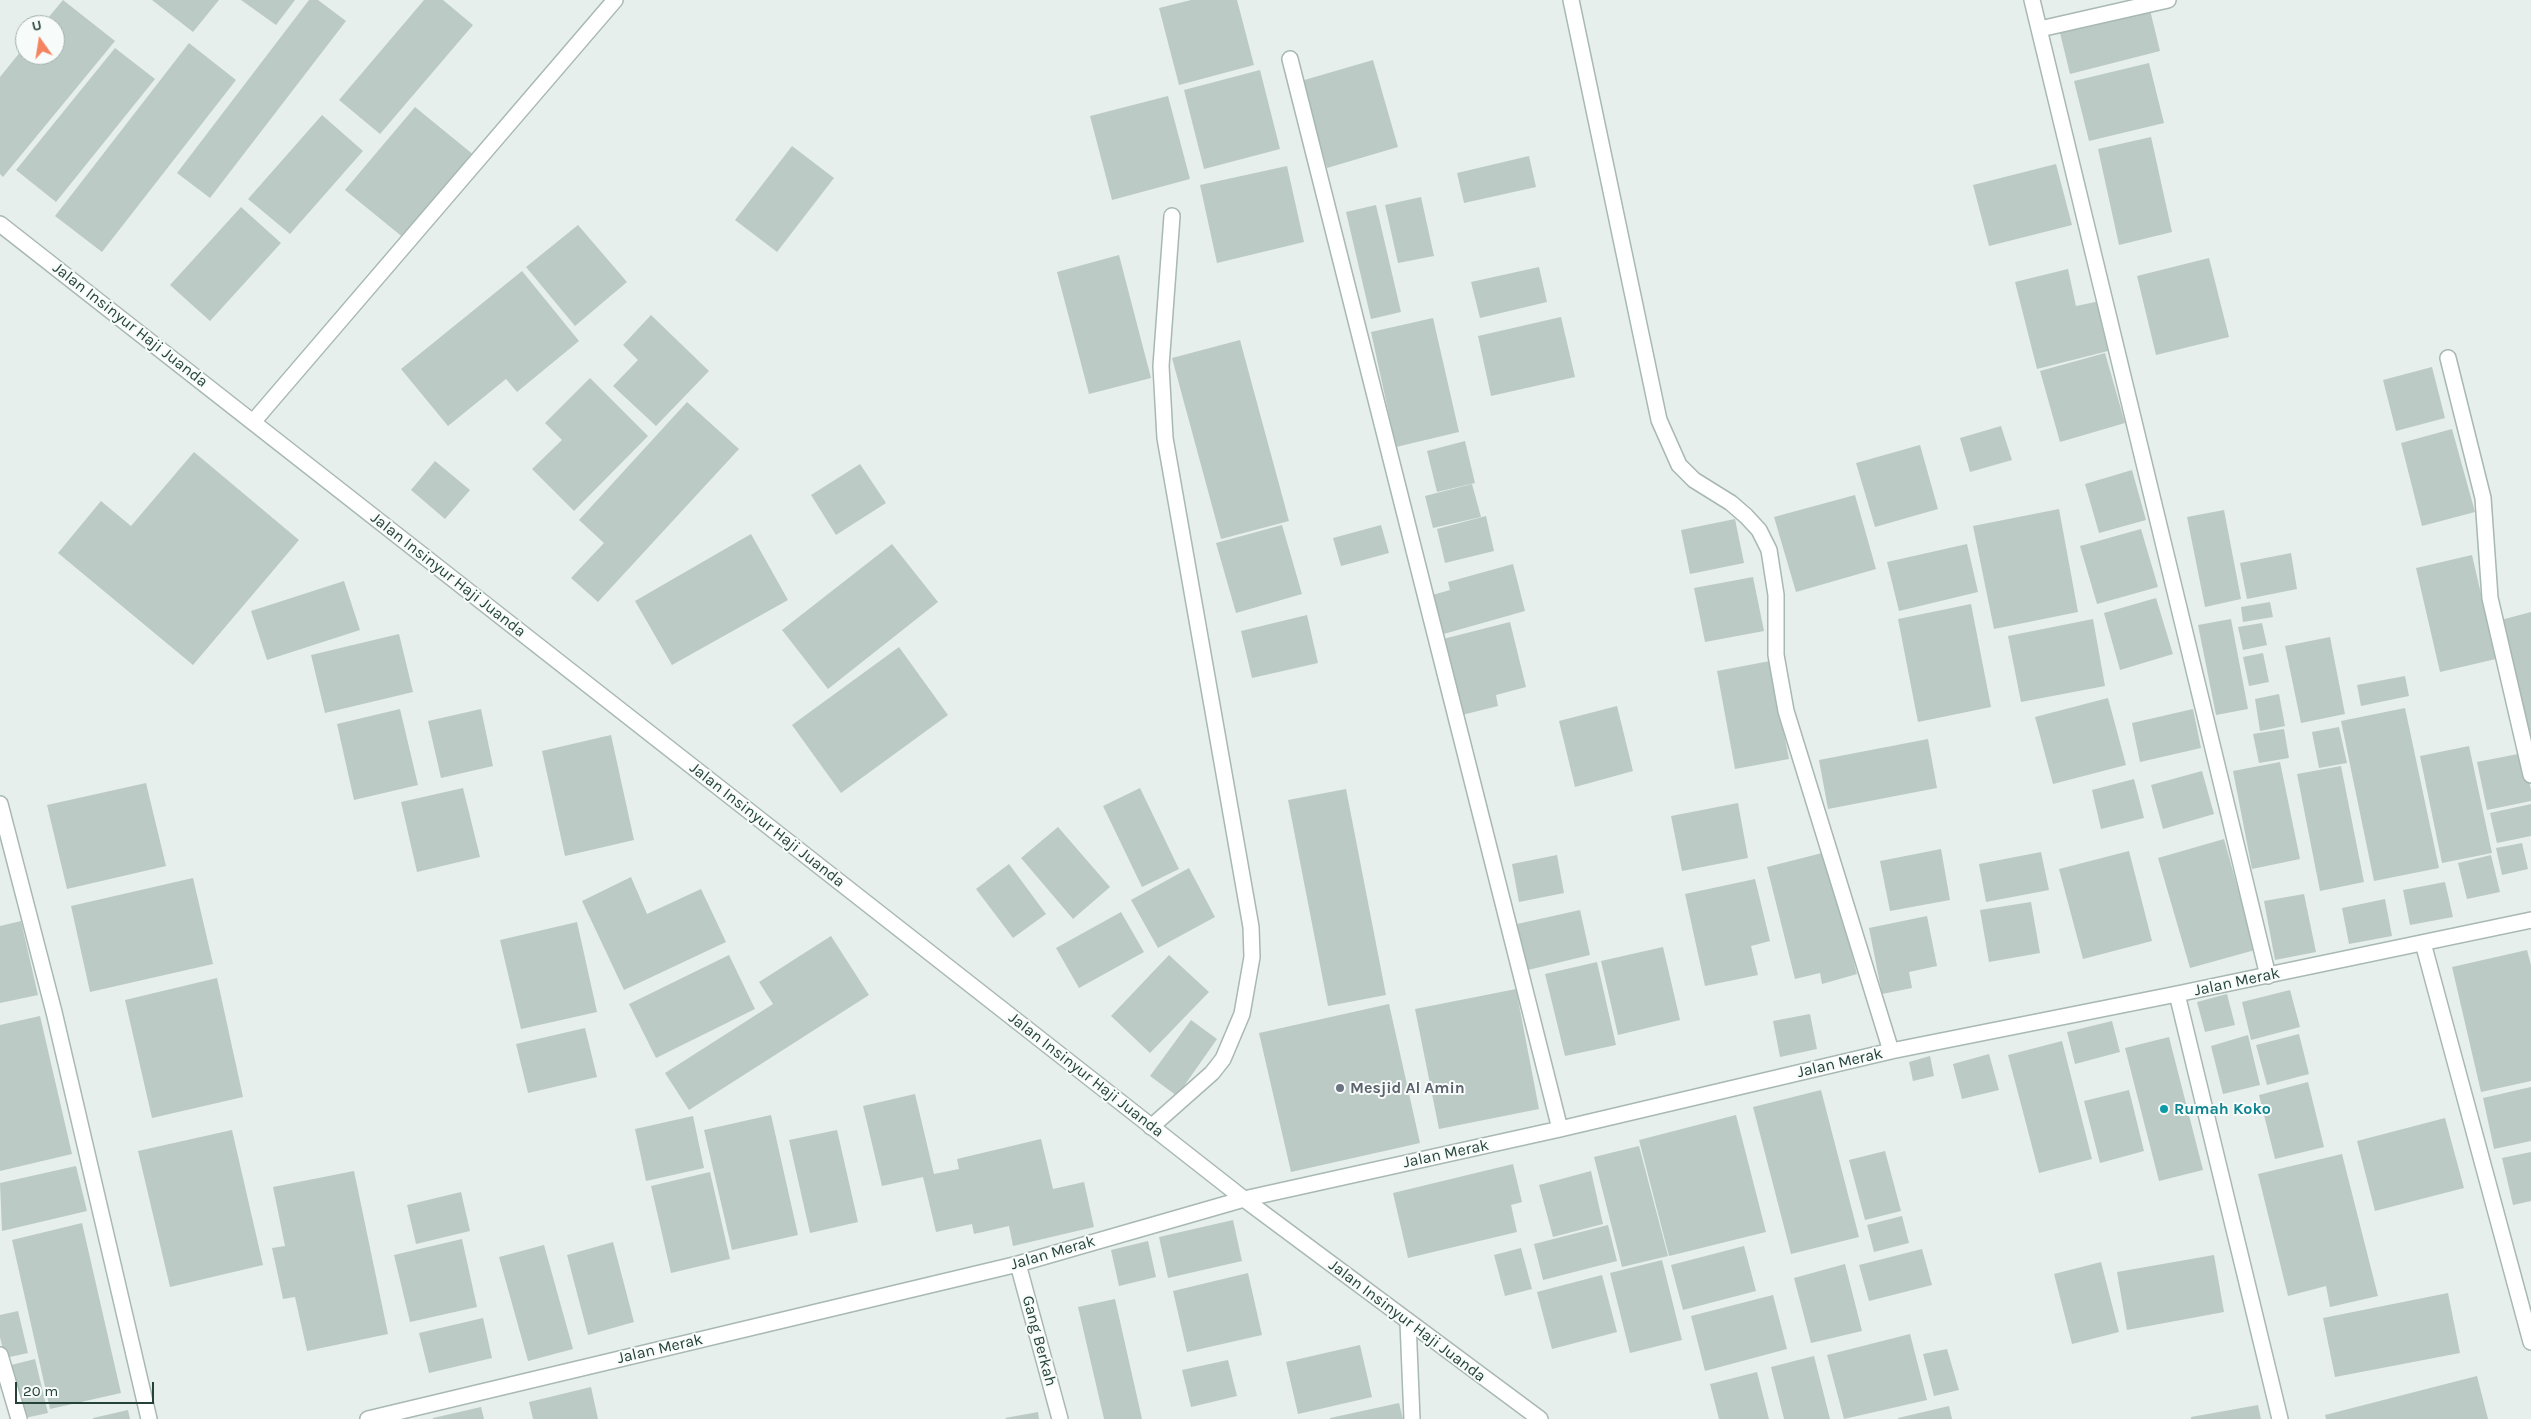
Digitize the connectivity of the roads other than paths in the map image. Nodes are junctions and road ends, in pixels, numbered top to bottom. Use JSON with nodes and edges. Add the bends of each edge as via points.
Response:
{"nodes":[{"id":1,"x":615,"y":0,"type":"edge"},
{"id":2,"x":1571,"y":0,"type":"edge"},
{"id":3,"x":2032,"y":0,"type":"edge"},
{"id":4,"x":2168,"y":0,"type":"edge"},
{"id":5,"x":2040,"y":29,"type":"junction"},
{"id":6,"x":1290,"y":59,"type":"dead end"},
{"id":7,"x":1172,"y":216,"type":"dead end"},
{"id":8,"x":0,"y":224,"type":"edge"},
{"id":9,"x":2448,"y":358,"type":"dead end"},
{"id":10,"x":252,"y":422,"type":"junction"},
{"id":11,"x":2531,"y":775,"type":"edge"},
{"id":12,"x":0,"y":804,"type":"edge"},
{"id":13,"x":2531,"y":920,"type":"edge"},
{"id":14,"x":2423,"y":943,"type":"junction"},
{"id":15,"x":2268,"y":976,"type":"junction"},
{"id":16,"x":2177,"y":994,"type":"junction"},
{"id":17,"x":1891,"y":1051,"type":"junction"},
{"id":18,"x":1151,"y":1127,"type":"junction"},
{"id":19,"x":1560,"y":1129,"type":"junction"},
{"id":20,"x":1244,"y":1199,"type":"junction"},
{"id":21,"x":1018,"y":1264,"type":"junction"},
{"id":22,"x":1408,"y":1322,"type":"junction"},
{"id":23,"x":2531,"y":1342,"type":"edge"},
{"id":24,"x":0,"y":1355,"type":"edge"},
{"id":25,"x":19,"y":1419,"type":"edge"},
{"id":26,"x":149,"y":1419,"type":"edge"},
{"id":27,"x":368,"y":1419,"type":"edge"},
{"id":28,"x":1060,"y":1419,"type":"edge"},
{"id":29,"x":1412,"y":1419,"type":"edge"},
{"id":30,"x":1540,"y":1419,"type":"edge"},
{"id":31,"x":2280,"y":1419,"type":"edge"}],
"edges":[{"from":1,"to":10,"type":"street"},
{"from":2,"to":17,"type":"street","via":[[1659,420],[1679,465],[1694,480],[1746,516],[1759,530],[1769,550],[1776,595],[1776,655],[1786,711]]},
{"from":3,"to":5,"type":"street"},
{"from":4,"to":5,"type":"street"},
{"from":5,"to":15,"type":"street"},
{"from":6,"to":19,"type":"street"},
{"from":7,"to":18,"type":"street","via":[[1161,366],[1165,438],[1251,927],[1252,957],[1242,1014],[1224,1059]]},
{"from":8,"to":10,"type":"street","name":"Jalan Insinyur Haji Juanda"},
{"from":9,"to":11,"type":"street","via":[[2483,498],[2490,598]]},
{"from":10,"to":18,"type":"street","name":"Jalan Insinyur Haji Juanda"},
{"from":12,"to":26,"type":"street","via":[[54,1012]]},
{"from":13,"to":14,"type":"street","name":"Jalan Merak"},
{"from":14,"to":15,"type":"street","name":"Jalan Merak"},
{"from":14,"to":23,"type":"street"},
{"from":15,"to":16,"type":"street","name":"Jalan Merak"},
{"from":16,"to":17,"type":"street","name":"Jalan Merak"},
{"from":16,"to":31,"type":"street"},
{"from":17,"to":19,"type":"street","name":"Jalan Merak"},
{"from":18,"to":20,"type":"street","name":"Jalan Insinyur Haji Juanda"},
{"from":19,"to":20,"type":"street","name":"Jalan Merak"},
{"from":20,"to":21,"type":"street","name":"Jalan Merak"},
{"from":20,"to":22,"type":"street","name":"Jalan Insinyur Haji Juanda"},
{"from":21,"to":27,"type":"street","name":"Jalan Merak"},
{"from":21,"to":28,"type":"street","name":"Gang Berkah"},
{"from":22,"to":29,"type":"street"},
{"from":22,"to":30,"type":"street","name":"Jalan Insinyur Haji Juanda"},
{"from":24,"to":25,"type":"street"}]}
